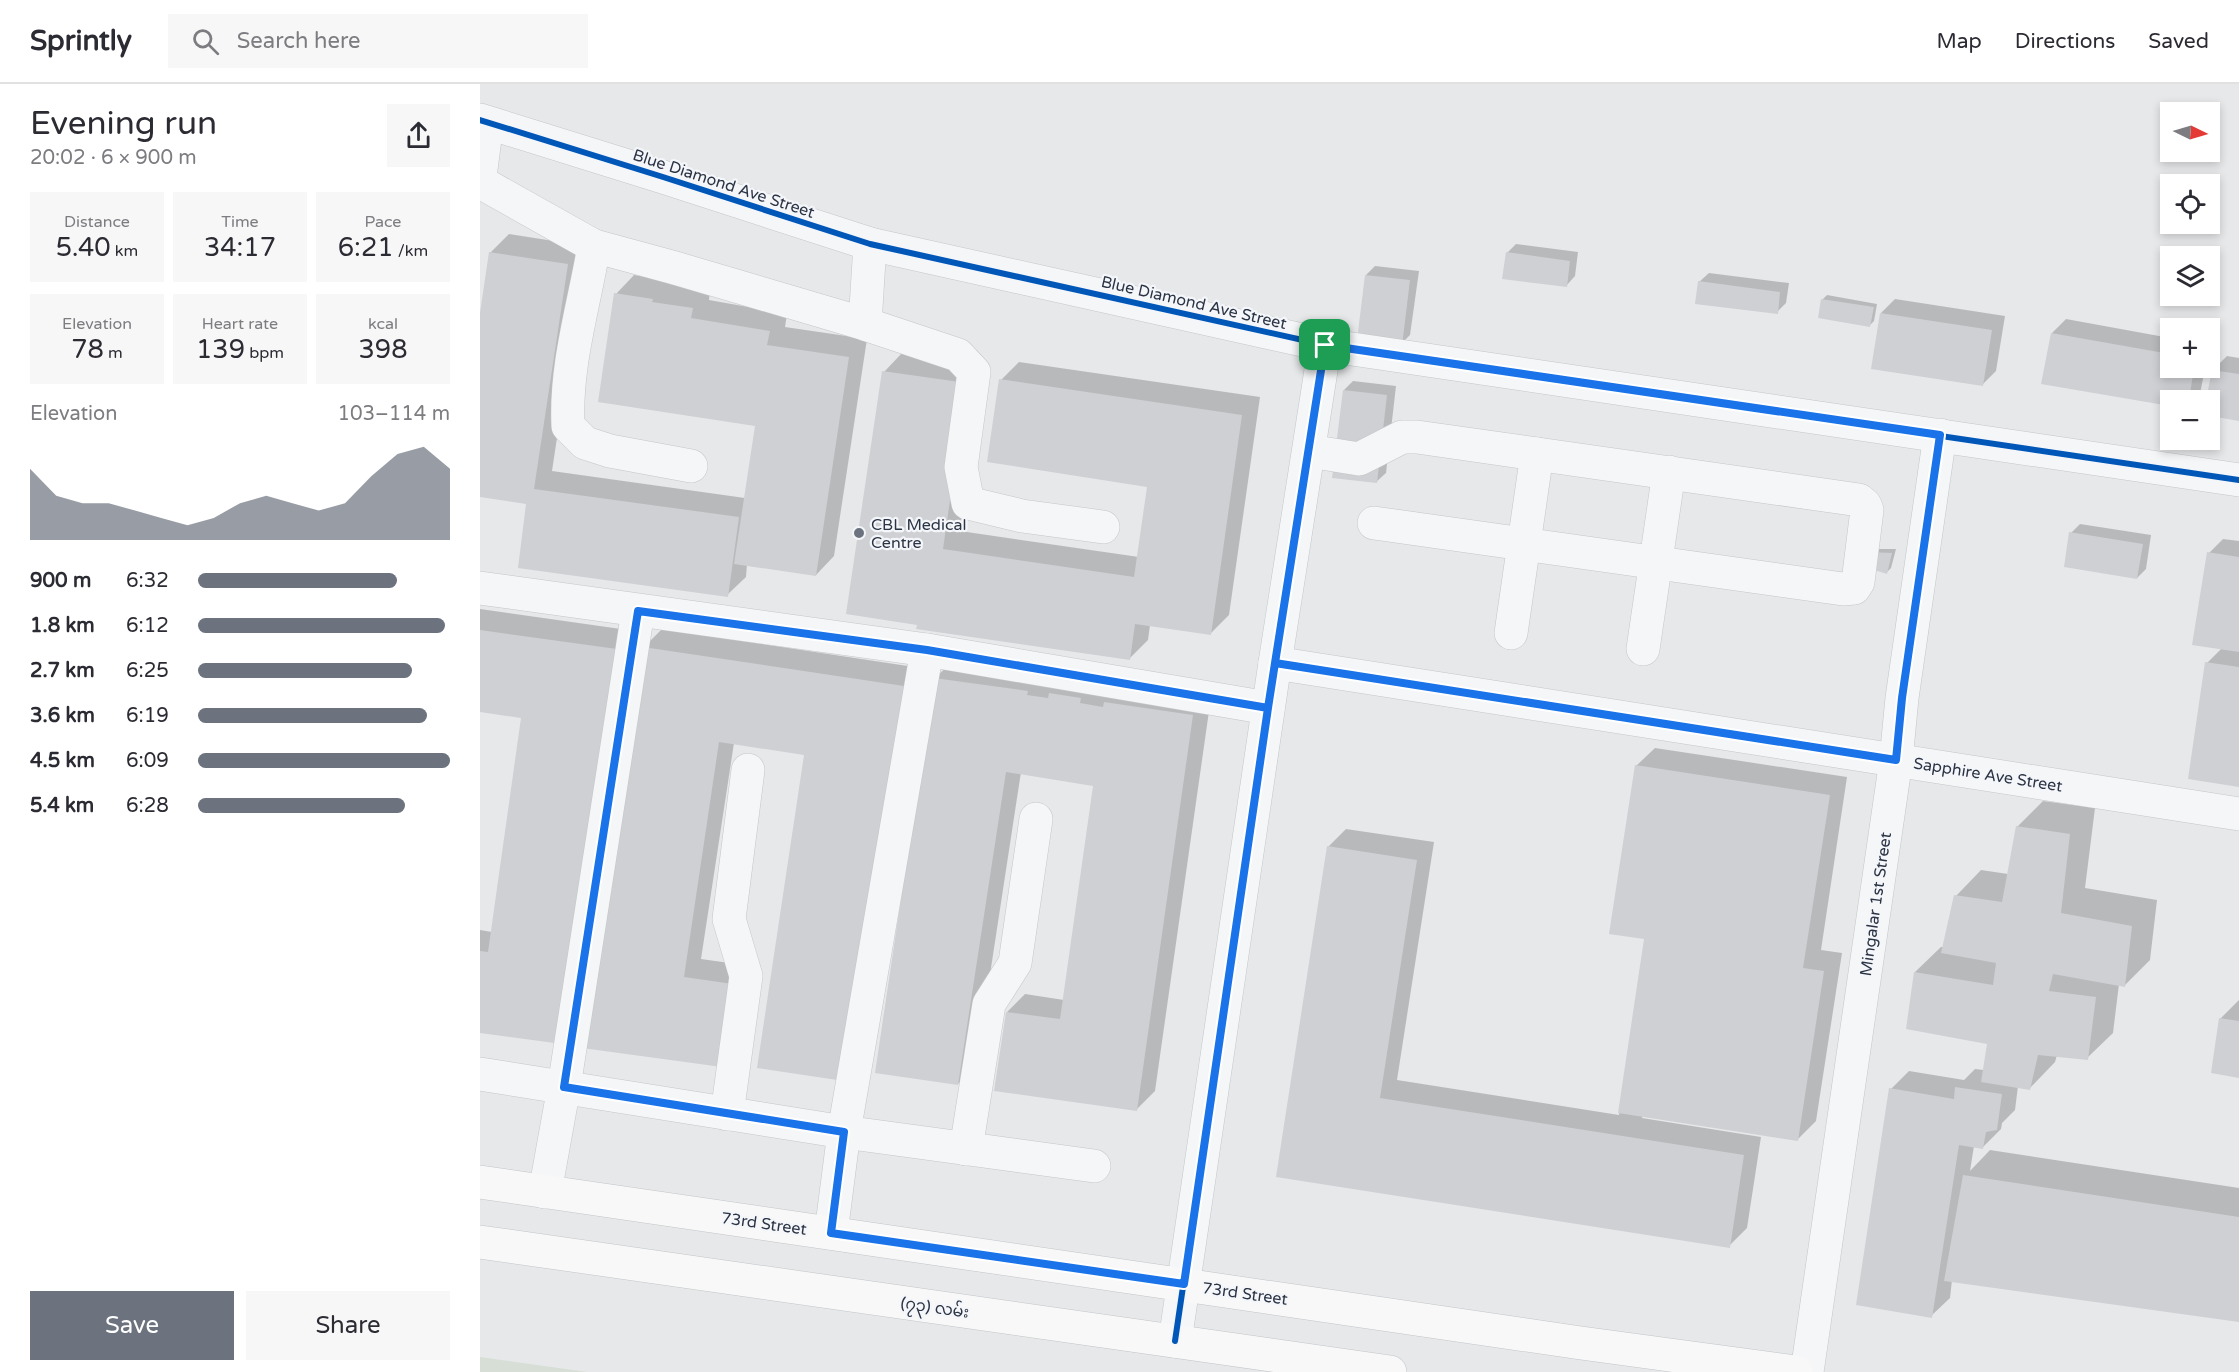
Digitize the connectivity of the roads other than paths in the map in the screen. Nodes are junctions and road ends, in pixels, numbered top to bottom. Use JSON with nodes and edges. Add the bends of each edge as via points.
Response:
{"nodes":[{"id":1,"x":483,"y":122,"type":"edge"},
{"id":2,"x":480,"y":177,"type":"edge"},
{"id":3,"x":480,"y":182,"type":"edge"},
{"id":4,"x":870,"y":244,"type":"junction"},
{"id":5,"x":594,"y":246,"type":"junction"},
{"id":6,"x":865,"y":324,"type":"junction"},
{"id":7,"x":1325,"y":345,"type":"junction"},
{"id":8,"x":1940,"y":435,"type":"junction"},
{"id":9,"x":1309,"y":451,"type":"junction"},
{"id":10,"x":1537,"y":454,"type":"junction"},
{"id":11,"x":691,"y":466,"type":"dead end"},
{"id":12,"x":1669,"y":472,"type":"junction"},
{"id":13,"x":2239,"y":480,"type":"edge"},
{"id":14,"x":1374,"y":523,"type":"dead end"},
{"id":15,"x":1103,"y":527,"type":"dead end"},
{"id":16,"x":1524,"y":544,"type":"junction"},
{"id":17,"x":1655,"y":564,"type":"junction"},
{"id":18,"x":480,"y":588,"type":"edge"},
{"id":19,"x":638,"y":611,"type":"junction"},
{"id":20,"x":1511,"y":633,"type":"dead end"},
{"id":21,"x":1643,"y":649,"type":"dead end"},
{"id":22,"x":927,"y":650,"type":"junction"},
{"id":23,"x":1275,"y":663,"type":"junction"},
{"id":24,"x":1268,"y":708,"type":"junction"},
{"id":25,"x":1896,"y":760,"type":"junction"},
{"id":26,"x":748,"y":770,"type":"dead end"},
{"id":27,"x":2239,"y":814,"type":"edge"},
{"id":28,"x":1036,"y":819,"type":"dead end"},
{"id":29,"x":480,"y":1074,"type":"edge"},
{"id":30,"x":564,"y":1087,"type":"junction"},
{"id":31,"x":727,"y":1114,"type":"junction"},
{"id":32,"x":844,"y":1132,"type":"junction"},
{"id":33,"x":966,"y":1149,"type":"junction"},
{"id":34,"x":1094,"y":1166,"type":"dead end"},
{"id":35,"x":480,"y":1182,"type":"edge"},
{"id":36,"x":545,"y":1192,"type":"junction"},
{"id":37,"x":831,"y":1233,"type":"junction"},
{"id":38,"x":480,"y":1242,"type":"edge"},
{"id":39,"x":1184,"y":1284,"type":"junction"},
{"id":40,"x":1175,"y":1341,"type":"junction"},
{"id":41,"x":1390,"y":1372,"type":"edge"},
{"id":42,"x":1796,"y":1372,"type":"edge"},
{"id":43,"x":1807,"y":1372,"type":"edge"}],
"edges":[{"from":1,"to":2,"type":"street"},
{"from":1,"to":4,"type":"street","name":"Blue Diamond Ave Street"},
{"from":3,"to":5,"type":"street"},
{"from":4,"to":6,"type":"street"},
{"from":4,"to":7,"type":"street","name":"Blue Diamond Ave Street"},
{"from":5,"to":6,"type":"street"},
{"from":5,"to":11,"type":"street","via":[[570,364],[568,426],[585,442],[610,451]]},
{"from":6,"to":15,"type":"street","via":[[958,355],[974,372],[961,467],[968,503],[1022,516]]},
{"from":7,"to":8,"type":"street","name":"Blue Diamond Ave Street"},
{"from":7,"to":9,"type":"street"},
{"from":8,"to":13,"type":"street","name":"Blue Diamond Ave Street"},
{"from":8,"to":25,"type":"street","name":"Mingalar 1st Street"},
{"from":9,"to":10,"type":"street","via":[[1359,459],[1402,437],[1417,437]]},
{"from":9,"to":23,"type":"street"},
{"from":10,"to":12,"type":"street"},
{"from":10,"to":16,"type":"street"},
{"from":12,"to":17,"type":"street"},
{"from":12,"to":17,"type":"street","via":[[1863,502],[1867,510],[1858,582],[1854,588],[1843,589]]},
{"from":14,"to":16,"type":"street"},
{"from":16,"to":17,"type":"street"},
{"from":16,"to":20,"type":"street"},
{"from":17,"to":21,"type":"street"},
{"from":18,"to":19,"type":"street"},
{"from":19,"to":22,"type":"street"},
{"from":19,"to":30,"type":"street"},
{"from":22,"to":24,"type":"street"},
{"from":22,"to":32,"type":"street"},
{"from":23,"to":24,"type":"street"},
{"from":23,"to":25,"type":"street","name":"Sapphire Ave Street"},
{"from":24,"to":39,"type":"street"},
{"from":25,"to":27,"type":"street","name":"Sapphire Ave Street"},
{"from":25,"to":43,"type":"street","name":"Mingalar 1st Street"},
{"from":26,"to":31,"type":"street","via":[[729,919],[746,976]]},
{"from":28,"to":33,"type":"street","via":[[1015,963],[990,1004]]},
{"from":29,"to":30,"type":"street"},
{"from":30,"to":31,"type":"street"},
{"from":30,"to":36,"type":"street"},
{"from":31,"to":32,"type":"street"},
{"from":32,"to":33,"type":"street"},
{"from":32,"to":37,"type":"street"},
{"from":33,"to":34,"type":"street"},
{"from":35,"to":36,"type":"main road","name":"73rd Street"},
{"from":36,"to":37,"type":"main road","name":"73rd Street"},
{"from":37,"to":39,"type":"main road","name":"73rd Street"},
{"from":38,"to":40,"type":"main road","name":"(၇၃) လမ်း"},
{"from":39,"to":40,"type":"street"},
{"from":39,"to":42,"type":"main road","name":"73rd Street"},
{"from":40,"to":41,"type":"main road","name":"(၇၃) လမ်း"}]}
